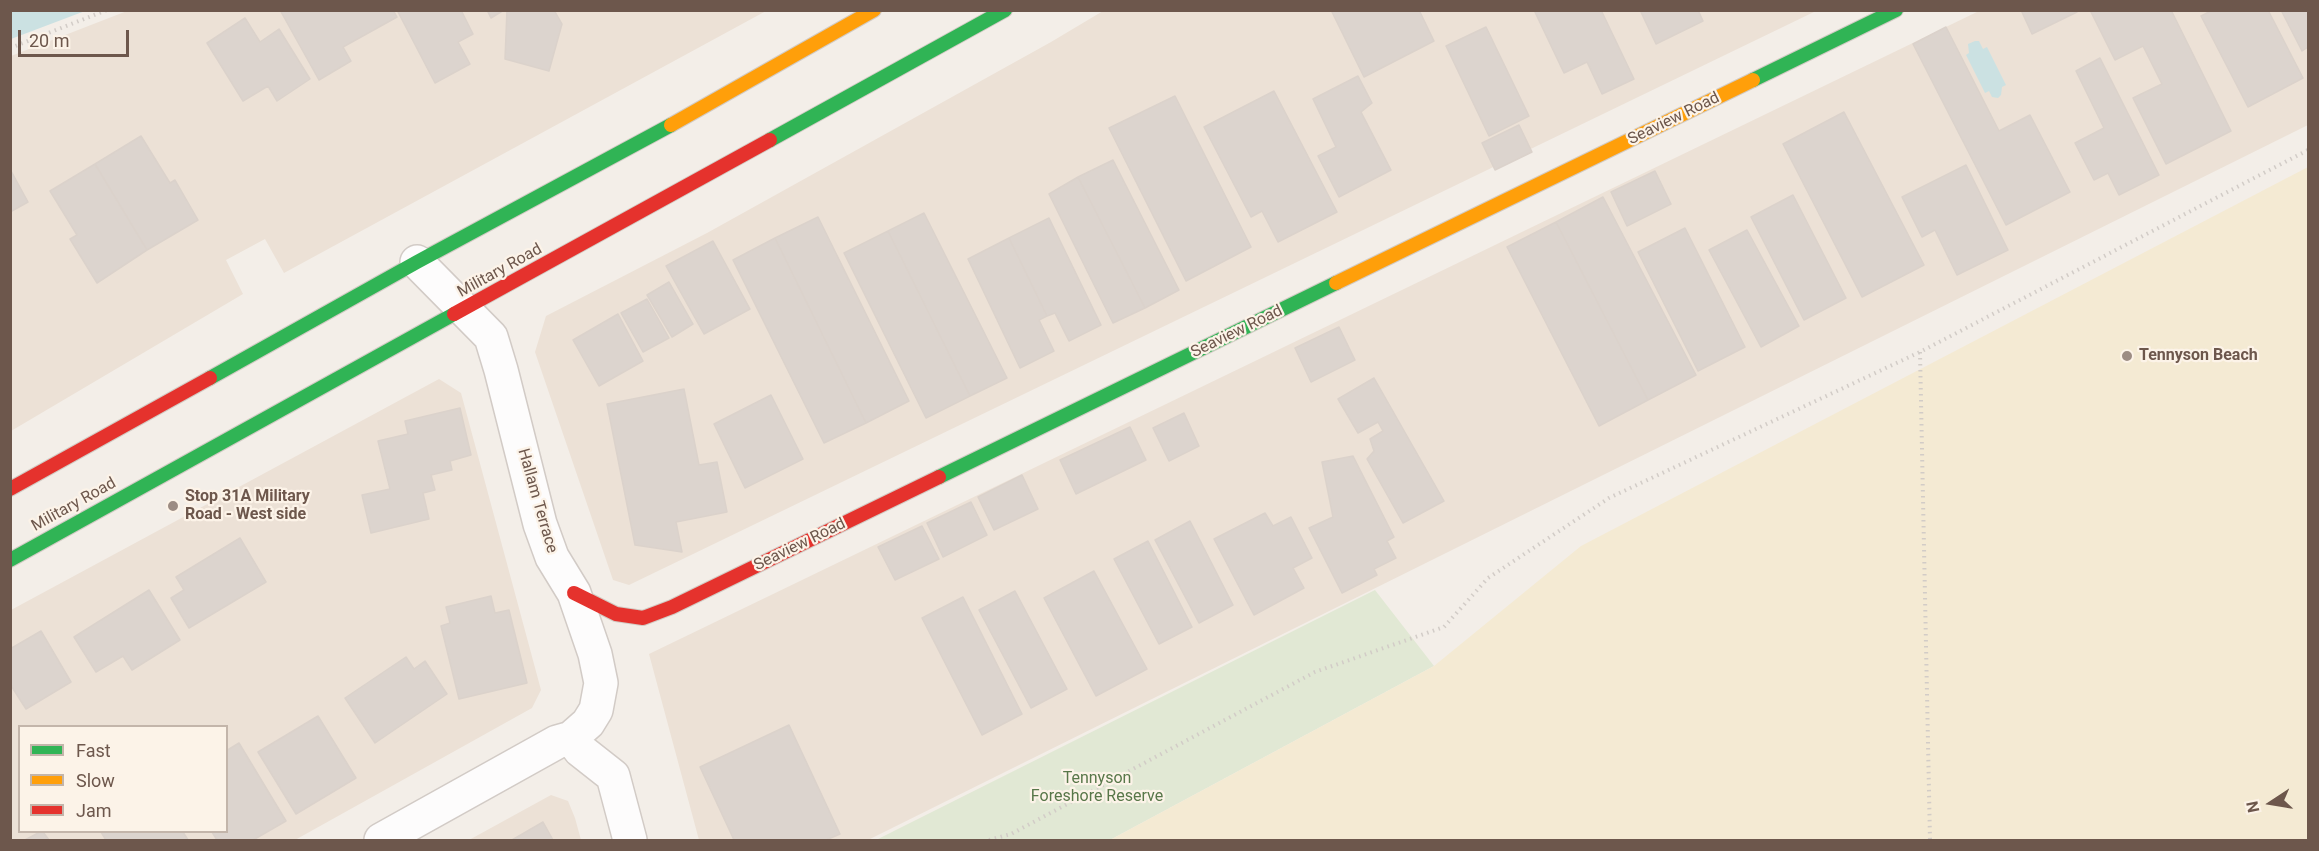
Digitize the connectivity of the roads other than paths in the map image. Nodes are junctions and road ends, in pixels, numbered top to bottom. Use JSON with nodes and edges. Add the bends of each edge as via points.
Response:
{"nodes":[{"id":1,"x":874,"y":10,"type":"edge"},
{"id":2,"x":1005,"y":10,"type":"edge"},
{"id":3,"x":1896,"y":10,"type":"edge"},
{"id":4,"x":417,"y":262,"type":"junction"},
{"id":5,"x":464,"y":310,"type":"junction"},
{"id":6,"x":10,"y":489,"type":"edge"},
{"id":7,"x":10,"y":560,"type":"edge"},
{"id":8,"x":574,"y":593,"type":"junction"},
{"id":9,"x":571,"y":738,"type":"junction"},
{"id":10,"x":381,"y":840,"type":"edge"},
{"id":11,"x":630,"y":840,"type":"edge"}],
"edges":[{"from":1,"to":4,"type":"main road"},
{"from":2,"to":5,"type":"main road","name":"Military Road"},
{"from":3,"to":8,"type":"main road","name":"Seaview Road","via":[[672,607],[643,618],[616,614]]},
{"from":4,"to":5,"type":"street","name":"Hallam Terrace"},
{"from":4,"to":6,"type":"main road"},
{"from":5,"to":7,"type":"main road","name":"Military Road"},
{"from":5,"to":8,"type":"street","name":"Hallam Terrace","via":[[491,337],[540,524],[552,557]]},
{"from":8,"to":9,"type":"street","name":"Hallam Terrace","via":[[601,683],[596,710]]},
{"from":9,"to":10,"type":"street","via":[[556,742]]},
{"from":9,"to":11,"type":"street","via":[[613,776]]}]}
